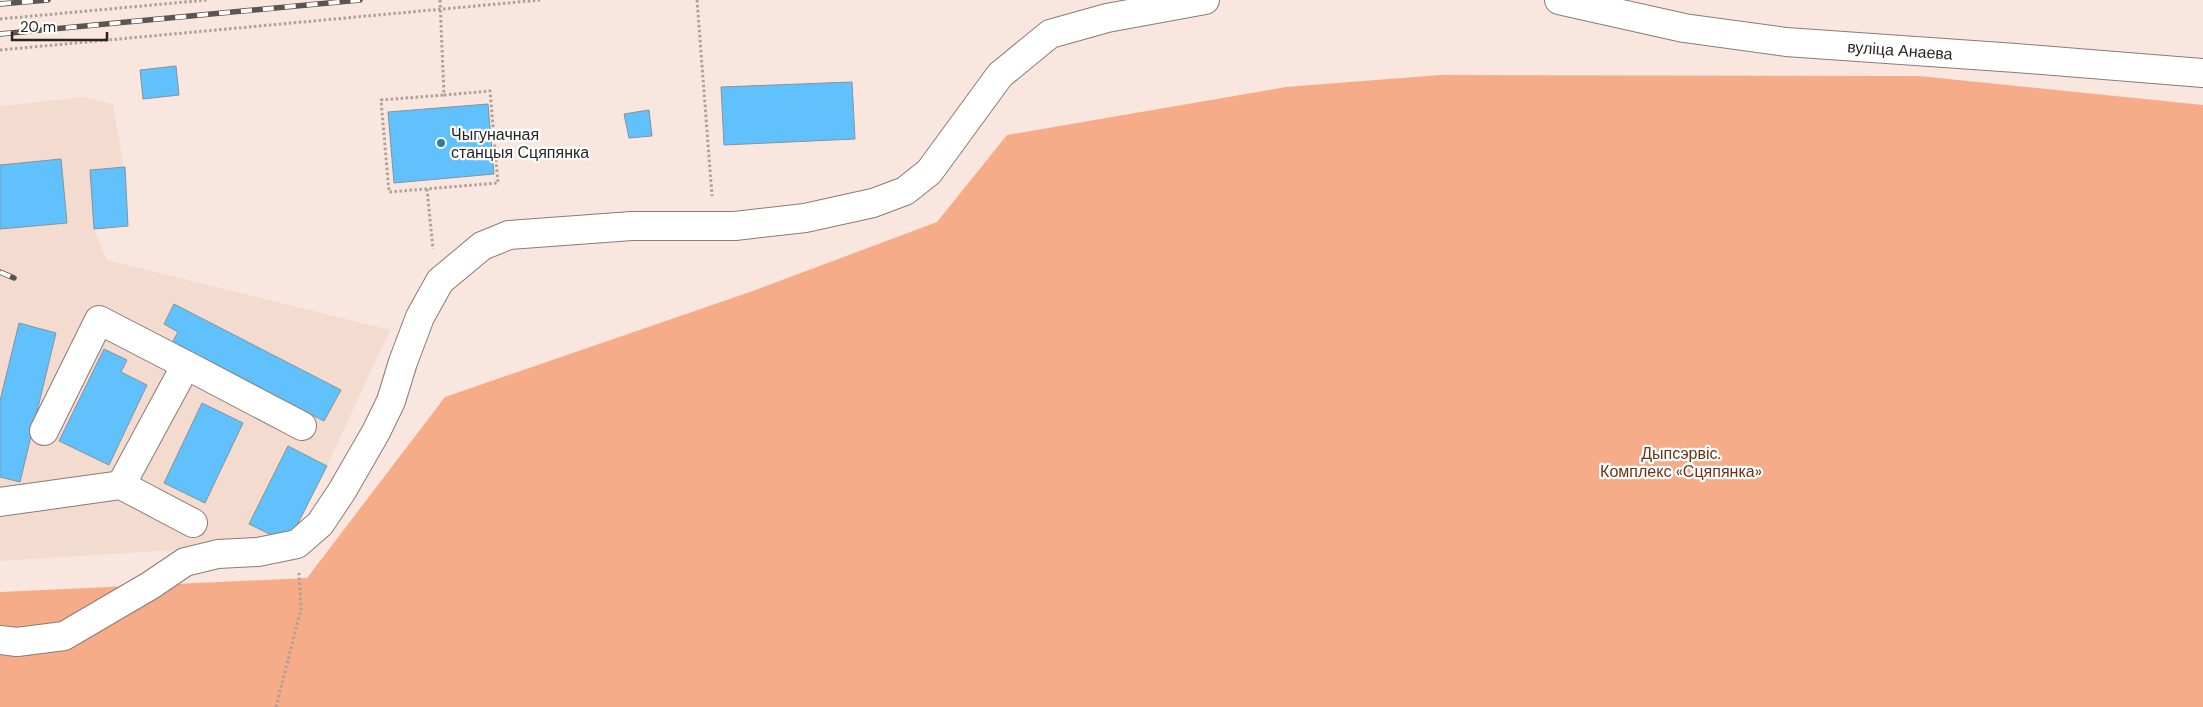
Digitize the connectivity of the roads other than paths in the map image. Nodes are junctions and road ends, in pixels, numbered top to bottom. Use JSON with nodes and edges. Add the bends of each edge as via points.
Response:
{"nodes":[{"id":1,"x":1205,"y":0,"type":"edge"},
{"id":2,"x":1559,"y":0,"type":"edge"},
{"id":3,"x":2203,"y":73,"type":"edge"},
{"id":4,"x":186,"y":365,"type":"junction"},
{"id":5,"x":302,"y":426,"type":"dead end"},
{"id":6,"x":44,"y":431,"type":"dead end"},
{"id":7,"x":121,"y":485,"type":"junction"},
{"id":8,"x":0,"y":502,"type":"edge"},
{"id":9,"x":193,"y":523,"type":"dead end"},
{"id":10,"x":0,"y":640,"type":"edge"}],
"edges":[{"from":1,"to":10,"type":"lane","via":[[1107,18],[1050,34],[1000,75],[929,172],[905,190],[873,203],[805,218],[714,226],[632,226],[509,235],[482,246],[440,281],[420,317],[391,401],[376,432],[320,524],[297,544],[258,552],[218,554],[185,562],[64,636],[17,642]]},
{"from":2,"to":3,"type":"lane","name":"вуліца Анаева","via":[[1684,28],[1786,42]]},
{"from":4,"to":5,"type":"lane"},
{"from":4,"to":6,"type":"lane","via":[[100,320]]},
{"from":4,"to":7,"type":"lane"},
{"from":7,"to":8,"type":"lane"},
{"from":7,"to":9,"type":"lane"}]}
